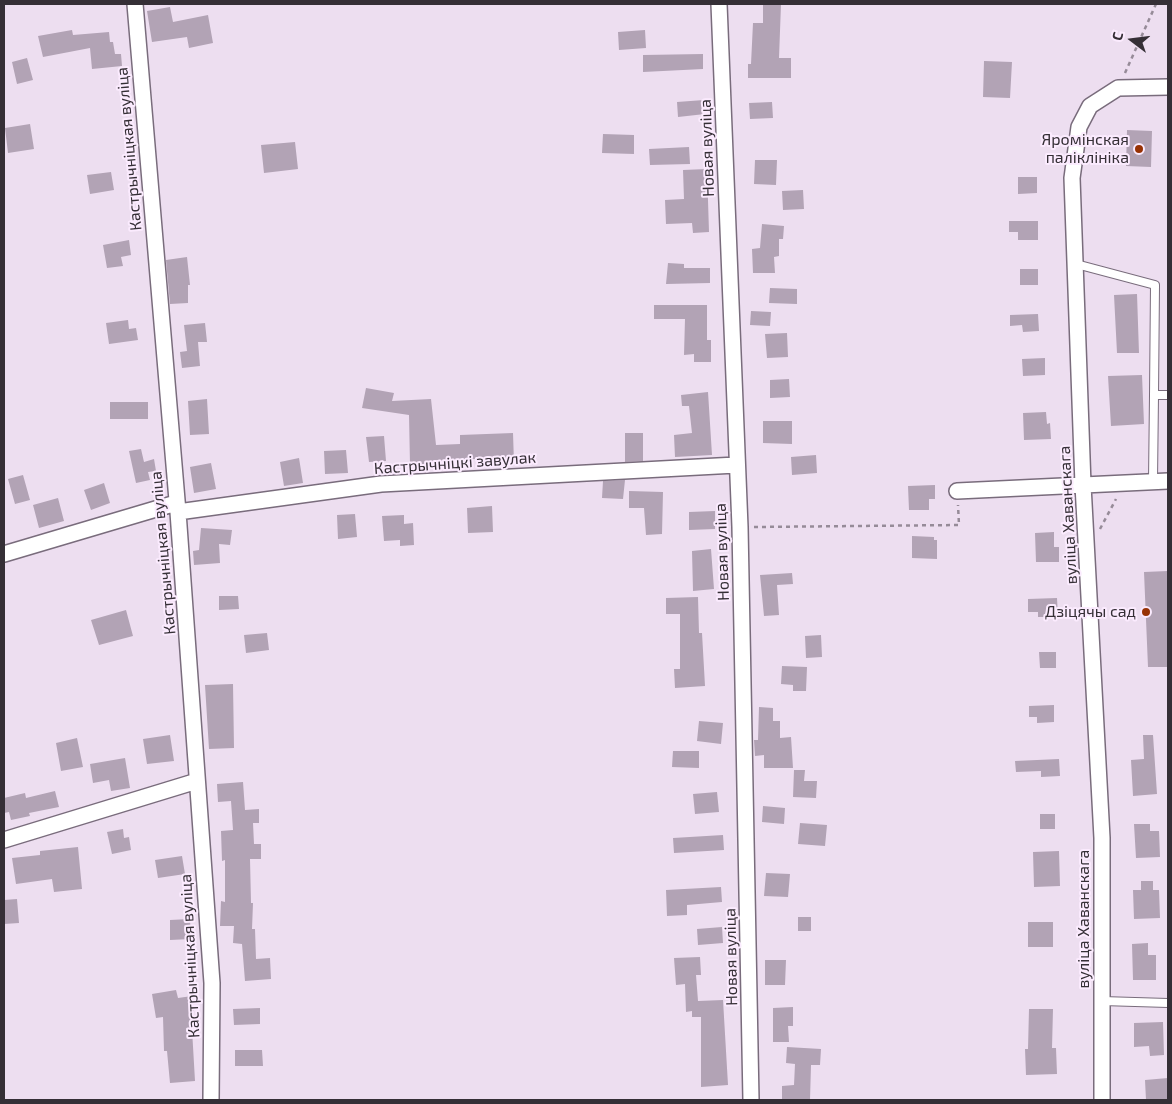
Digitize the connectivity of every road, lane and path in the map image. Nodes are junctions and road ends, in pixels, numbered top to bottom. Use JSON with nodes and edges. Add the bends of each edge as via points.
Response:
{"nodes":[{"id":1,"x":135,"y":4,"type":"edge"},
{"id":2,"x":719,"y":4,"type":"edge"},
{"id":3,"x":1156,"y":4,"type":"edge"},
{"id":4,"x":1168,"y":87,"type":"edge"},
{"id":5,"x":1118,"y":88,"type":"junction"},
{"id":6,"x":1076,"y":264,"type":"junction"},
{"id":7,"x":1168,"y":394,"type":"edge"},
{"id":8,"x":1154,"y":395,"type":"junction"},
{"id":9,"x":736,"y":465,"type":"junction"},
{"id":10,"x":1153,"y":481,"type":"junction"},
{"id":11,"x":1168,"y":481,"type":"edge"},
{"id":12,"x":1131,"y":483,"type":"junction"},
{"id":13,"x":1083,"y":485,"type":"junction"},
{"id":14,"x":957,"y":491,"type":"joint"},
{"id":15,"x":177,"y":507,"type":"junction"},
{"id":16,"x":740,"y":527,"type":"junction"},
{"id":17,"x":4,"y":554,"type":"edge"},
{"id":18,"x":1087,"y":555,"type":"junction"},
{"id":19,"x":197,"y":781,"type":"junction"},
{"id":20,"x":4,"y":840,"type":"edge"},
{"id":21,"x":1102,"y":1002,"type":"junction"},
{"id":22,"x":1168,"y":1003,"type":"edge"},
{"id":23,"x":211,"y":1100,"type":"edge"},
{"id":24,"x":751,"y":1100,"type":"edge"},
{"id":25,"x":1102,"y":1100,"type":"edge"}],
"edges":[{"from":1,"to":15,"type":"street","name":"Кастрычніцкая вуліца"},
{"from":2,"to":9,"type":"street","name":"Новая вуліца"},
{"from":3,"to":5,"type":"path"},
{"from":4,"to":5,"type":"street"},
{"from":5,"to":6,"type":"street","name":"вуліца Хаванскага","via":[[1090,106],[1078,127],[1072,178]]},
{"from":6,"to":8,"type":"lane","via":[[1155,285]]},
{"from":6,"to":13,"type":"street","name":"вуліца Хаванскага"},
{"from":7,"to":8,"type":"lane"},
{"from":8,"to":10,"type":"lane"},
{"from":9,"to":15,"type":"street","name":"Кастрычніцкі завулак","via":[[381,484]]},
{"from":9,"to":16,"type":"street","name":"Новая вуліца"},
{"from":10,"to":11,"type":"street"},
{"from":10,"to":12,"type":"street"},
{"from":12,"to":13,"type":"street"},
{"from":12,"to":18,"type":"path","via":[[1114,502]]},
{"from":13,"to":14,"type":"street"},
{"from":13,"to":18,"type":"street","name":"вуліца Хаванскага"},
{"from":14,"to":16,"type":"path","via":[[959,525]]},
{"from":15,"to":17,"type":"street","name":"Кастрычніцкі завулак"},
{"from":15,"to":19,"type":"street","name":"Кастрычніцкая вуліца"},
{"from":16,"to":24,"type":"street","name":"Новая вуліца"},
{"from":18,"to":21,"type":"street","name":"вуліца Хаванскага","via":[[1102,838]]},
{"from":19,"to":20,"type":"street"},
{"from":19,"to":23,"type":"street","name":"Кастрычніцкая вуліца","via":[[212,983]]},
{"from":21,"to":22,"type":"lane"},
{"from":21,"to":25,"type":"street","name":"вуліца Хаванскага"}]}
